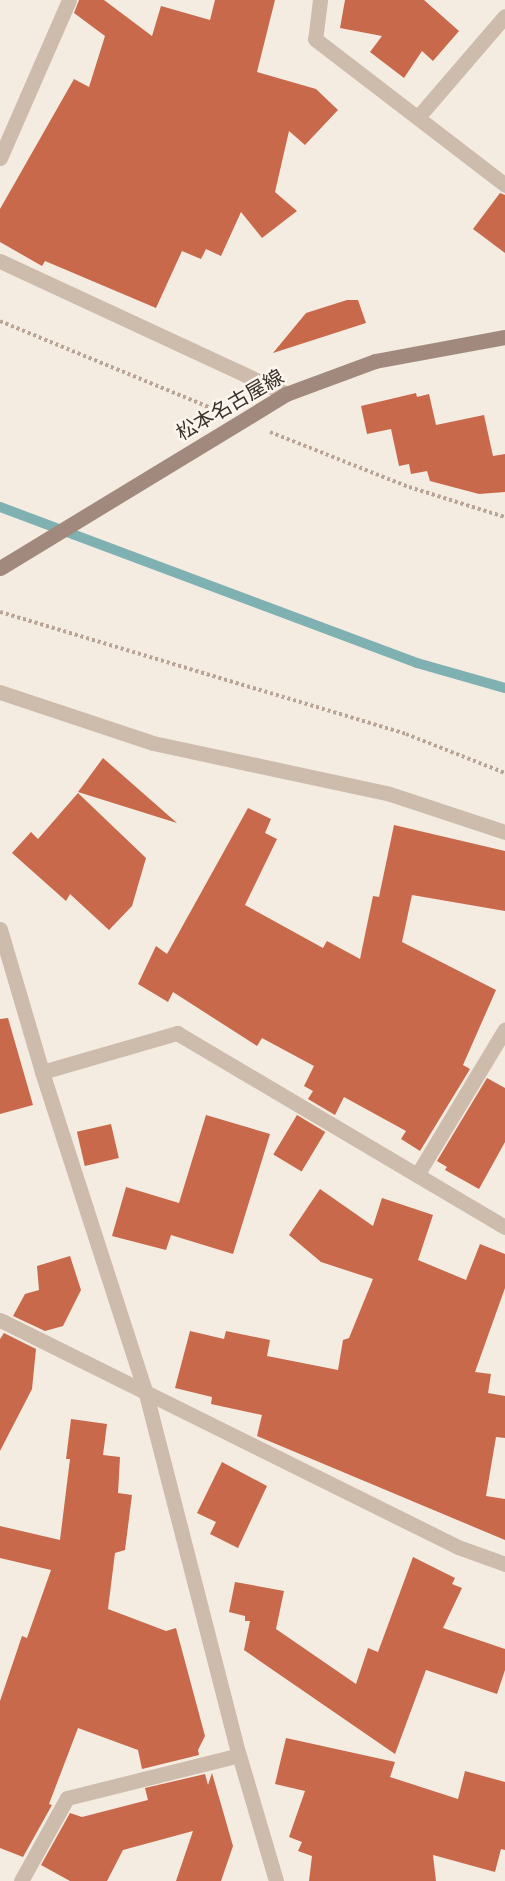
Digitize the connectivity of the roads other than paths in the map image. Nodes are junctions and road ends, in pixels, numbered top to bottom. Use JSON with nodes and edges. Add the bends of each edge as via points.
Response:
{"nodes":[{"id":1,"x":69,"y":0,"type":"edge"},
{"id":2,"x":320,"y":0,"type":"edge"},
{"id":3,"x":505,"y":16,"type":"edge"},
{"id":4,"x":418,"y":117,"type":"junction"},
{"id":5,"x":0,"y":158,"type":"edge"},
{"id":6,"x":505,"y":185,"type":"edge"},
{"id":7,"x":0,"y":261,"type":"edge"},
{"id":8,"x":505,"y":337,"type":"edge"},
{"id":9,"x":286,"y":394,"type":"junction"},
{"id":10,"x":0,"y":568,"type":"edge"},
{"id":11,"x":0,"y":692,"type":"edge"},
{"id":12,"x":505,"y":832,"type":"edge"},
{"id":13,"x":0,"y":929,"type":"edge"},
{"id":14,"x":505,"y":1029,"type":"edge"},
{"id":15,"x":42,"y":1072,"type":"junction"},
{"id":16,"x":417,"y":1175,"type":"junction"},
{"id":17,"x":505,"y":1227,"type":"edge"},
{"id":18,"x":0,"y":1320,"type":"edge"},
{"id":19,"x":147,"y":1394,"type":"junction"},
{"id":20,"x":505,"y":1564,"type":"edge"},
{"id":21,"x":239,"y":1755,"type":"junction"},
{"id":22,"x":21,"y":1881,"type":"edge"},
{"id":23,"x":276,"y":1881,"type":"edge"}],
"edges":[{"from":1,"to":5,"type":"street"},
{"from":2,"to":4,"type":"street","via":[[315,39]]},
{"from":3,"to":4,"type":"street"},
{"from":4,"to":6,"type":"street"},
{"from":7,"to":9,"type":"street"},
{"from":8,"to":9,"type":"main road","name":"松本名古屋線","via":[[375,362]]},
{"from":9,"to":10,"type":"main road","name":"松本名古屋線"},
{"from":11,"to":12,"type":"street","via":[[153,743],[390,794]]},
{"from":13,"to":15,"type":"street"},
{"from":14,"to":16,"type":"street"},
{"from":15,"to":16,"type":"street","via":[[177,1033]]},
{"from":15,"to":19,"type":"street"},
{"from":16,"to":17,"type":"street"},
{"from":18,"to":19,"type":"street"},
{"from":19,"to":20,"type":"street","via":[[458,1547]]},
{"from":19,"to":21,"type":"street"},
{"from":21,"to":22,"type":"street","via":[[67,1797]]},
{"from":21,"to":23,"type":"street"}]}
